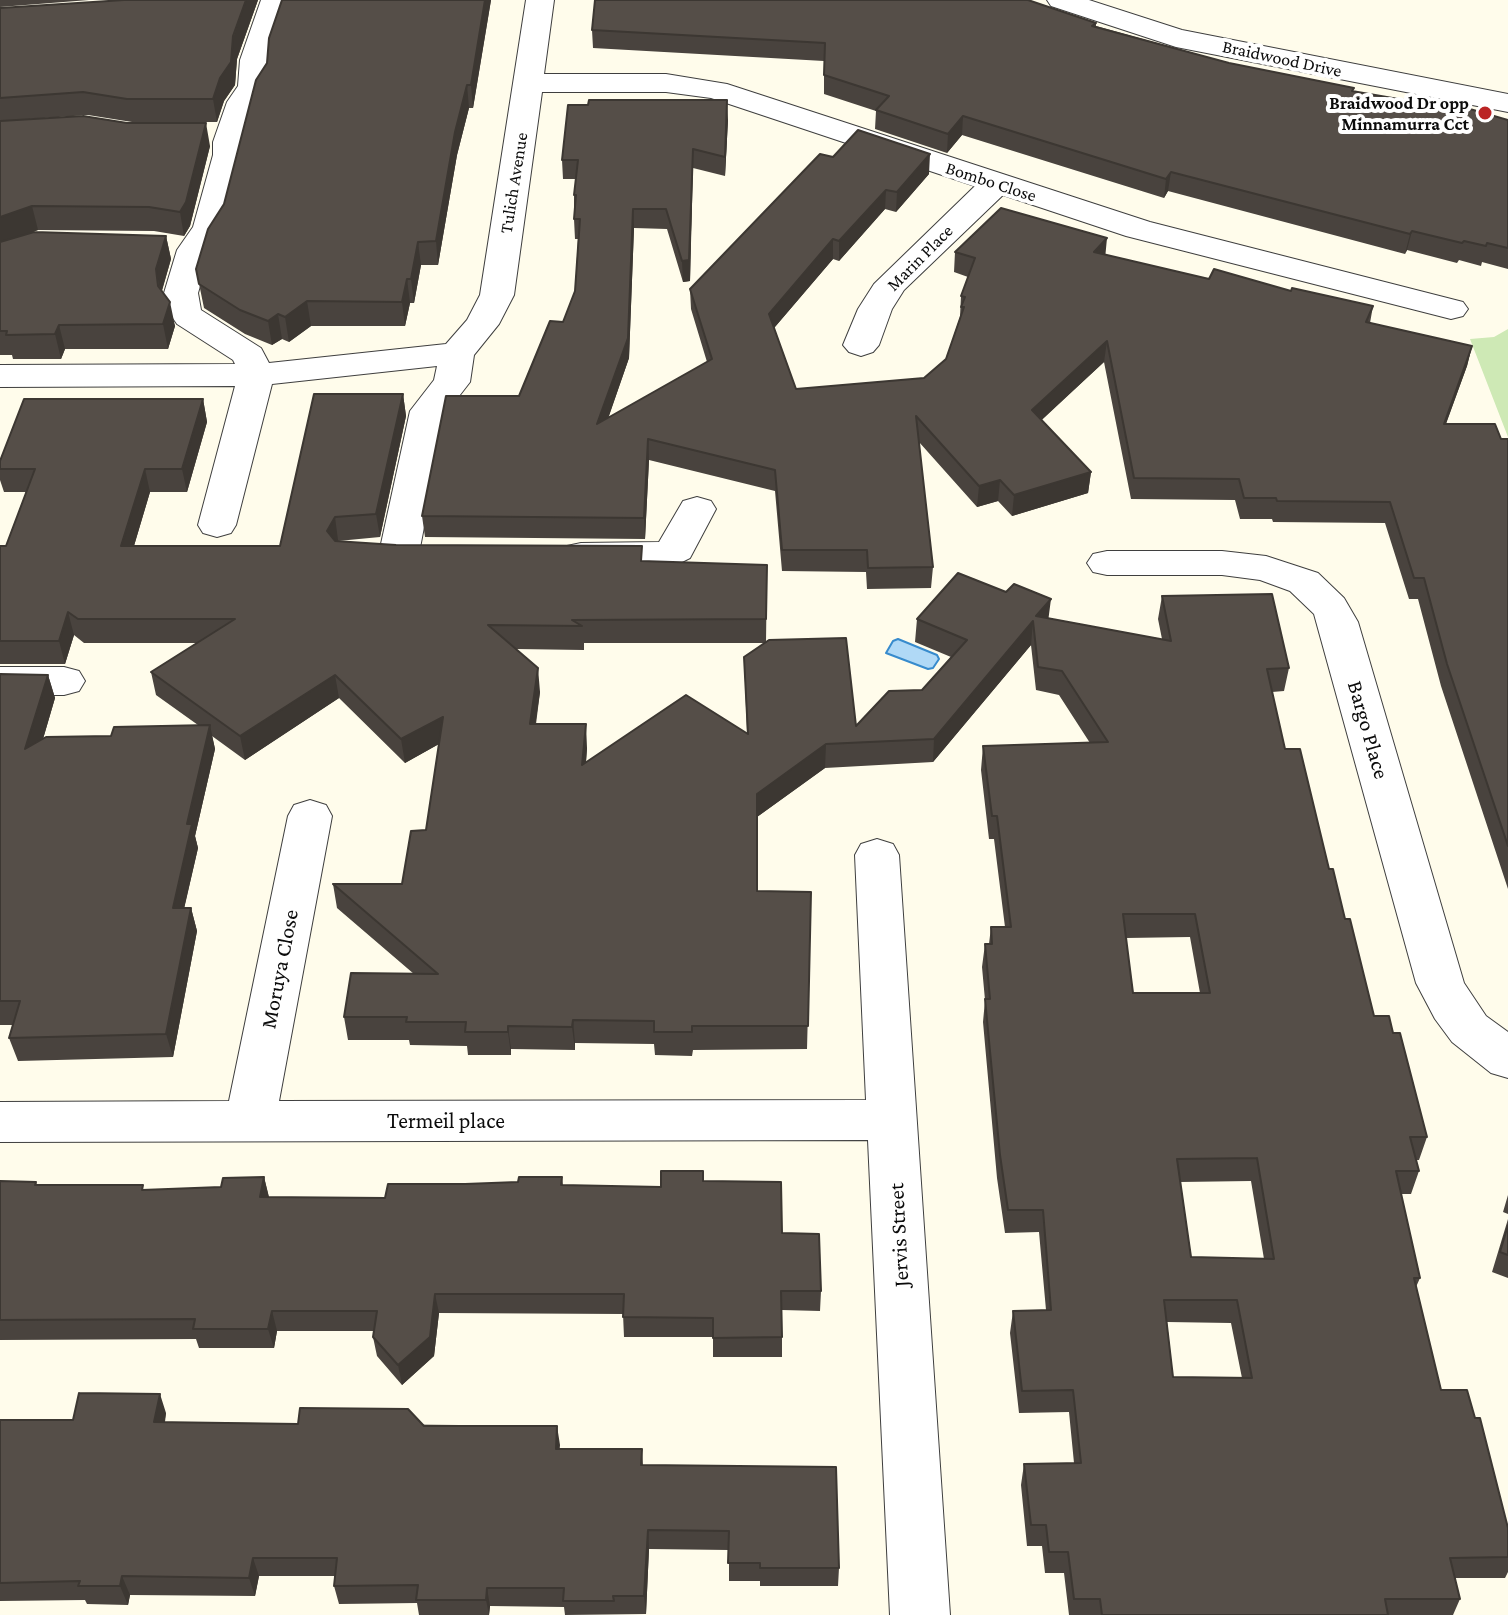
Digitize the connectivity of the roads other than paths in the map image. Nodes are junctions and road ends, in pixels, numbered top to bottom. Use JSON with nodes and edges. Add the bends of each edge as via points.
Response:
{"nodes":[{"id":1,"x":275,"y":0,"type":"edge"},
{"id":2,"x":540,"y":0,"type":"edge"},
{"id":3,"x":1061,"y":0,"type":"edge"},
{"id":4,"x":529,"y":83,"type":"junction"},
{"id":5,"x":1508,"y":103,"type":"edge"},
{"id":6,"x":997,"y":183,"type":"junction"},
{"id":7,"x":1451,"y":309,"type":"dead end"},
{"id":8,"x":861,"y":345,"type":"dead end"},
{"id":9,"x":457,"y":353,"type":"junction"},
{"id":10,"x":256,"y":375,"type":"junction"},
{"id":11,"x":0,"y":376,"type":"edge"},
{"id":12,"x":697,"y":509,"type":"dead end"},
{"id":13,"x":217,"y":525,"type":"dead end"},
{"id":14,"x":399,"y":553,"type":"edge"},
{"id":15,"x":540,"y":555,"type":"edge"},
{"id":16,"x":1107,"y":563,"type":"dead end"},
{"id":17,"x":0,"y":681,"type":"edge"},
{"id":18,"x":64,"y":681,"type":"dead end"},
{"id":19,"x":310,"y":816,"type":"dead end"},
{"id":20,"x":877,"y":855,"type":"dead end"},
{"id":21,"x":1508,"y":1059,"type":"edge"},
{"id":22,"x":893,"y":1120,"type":"junction"},
{"id":23,"x":0,"y":1122,"type":"edge"},
{"id":24,"x":250,"y":1122,"type":"junction"},
{"id":25,"x":920,"y":1615,"type":"edge"}],
"edges":[{"from":1,"to":10,"type":"street","via":[[255,60],[253,86],[216,134],[229,155],[206,236],[180,247],[183,308],[199,325],[249,355]]},
{"from":2,"to":4,"type":"street","name":"Tulich Avenue"},
{"from":3,"to":5,"type":"street","name":"Braidwood Drive","via":[[1176,38]]},
{"from":4,"to":6,"type":"street","name":"Bombo Close","via":[[700,87]]},
{"from":4,"to":9,"type":"street","name":"Tulich Avenue","via":[[497,295],[482,324]]},
{"from":6,"to":7,"type":"street","name":"Bombo Close","via":[[1138,229]]},
{"from":6,"to":8,"type":"street","name":"Marin Place","via":[[891,284]]},
{"from":9,"to":10,"type":"street"},
{"from":9,"to":14,"type":"street","via":[[452,382],[428,411]]},
{"from":10,"to":11,"type":"street"},
{"from":10,"to":13,"type":"street"},
{"from":12,"to":15,"type":"street","via":[[676,549],[666,554]]},
{"from":16,"to":21,"type":"street","name":"Bargo Place","via":[[1266,568],[1304,582],[1330,607],[1440,983],[1469,1029]]},
{"from":17,"to":18,"type":"street"},
{"from":19,"to":24,"type":"street","name":"Moruya Close"},
{"from":20,"to":22,"type":"street","name":"Jervis Street"},
{"from":22,"to":24,"type":"street","name":"Termeil place"},
{"from":22,"to":25,"type":"street","name":"Jervis Street"},
{"from":23,"to":24,"type":"street","name":"Termeil place"}]}
